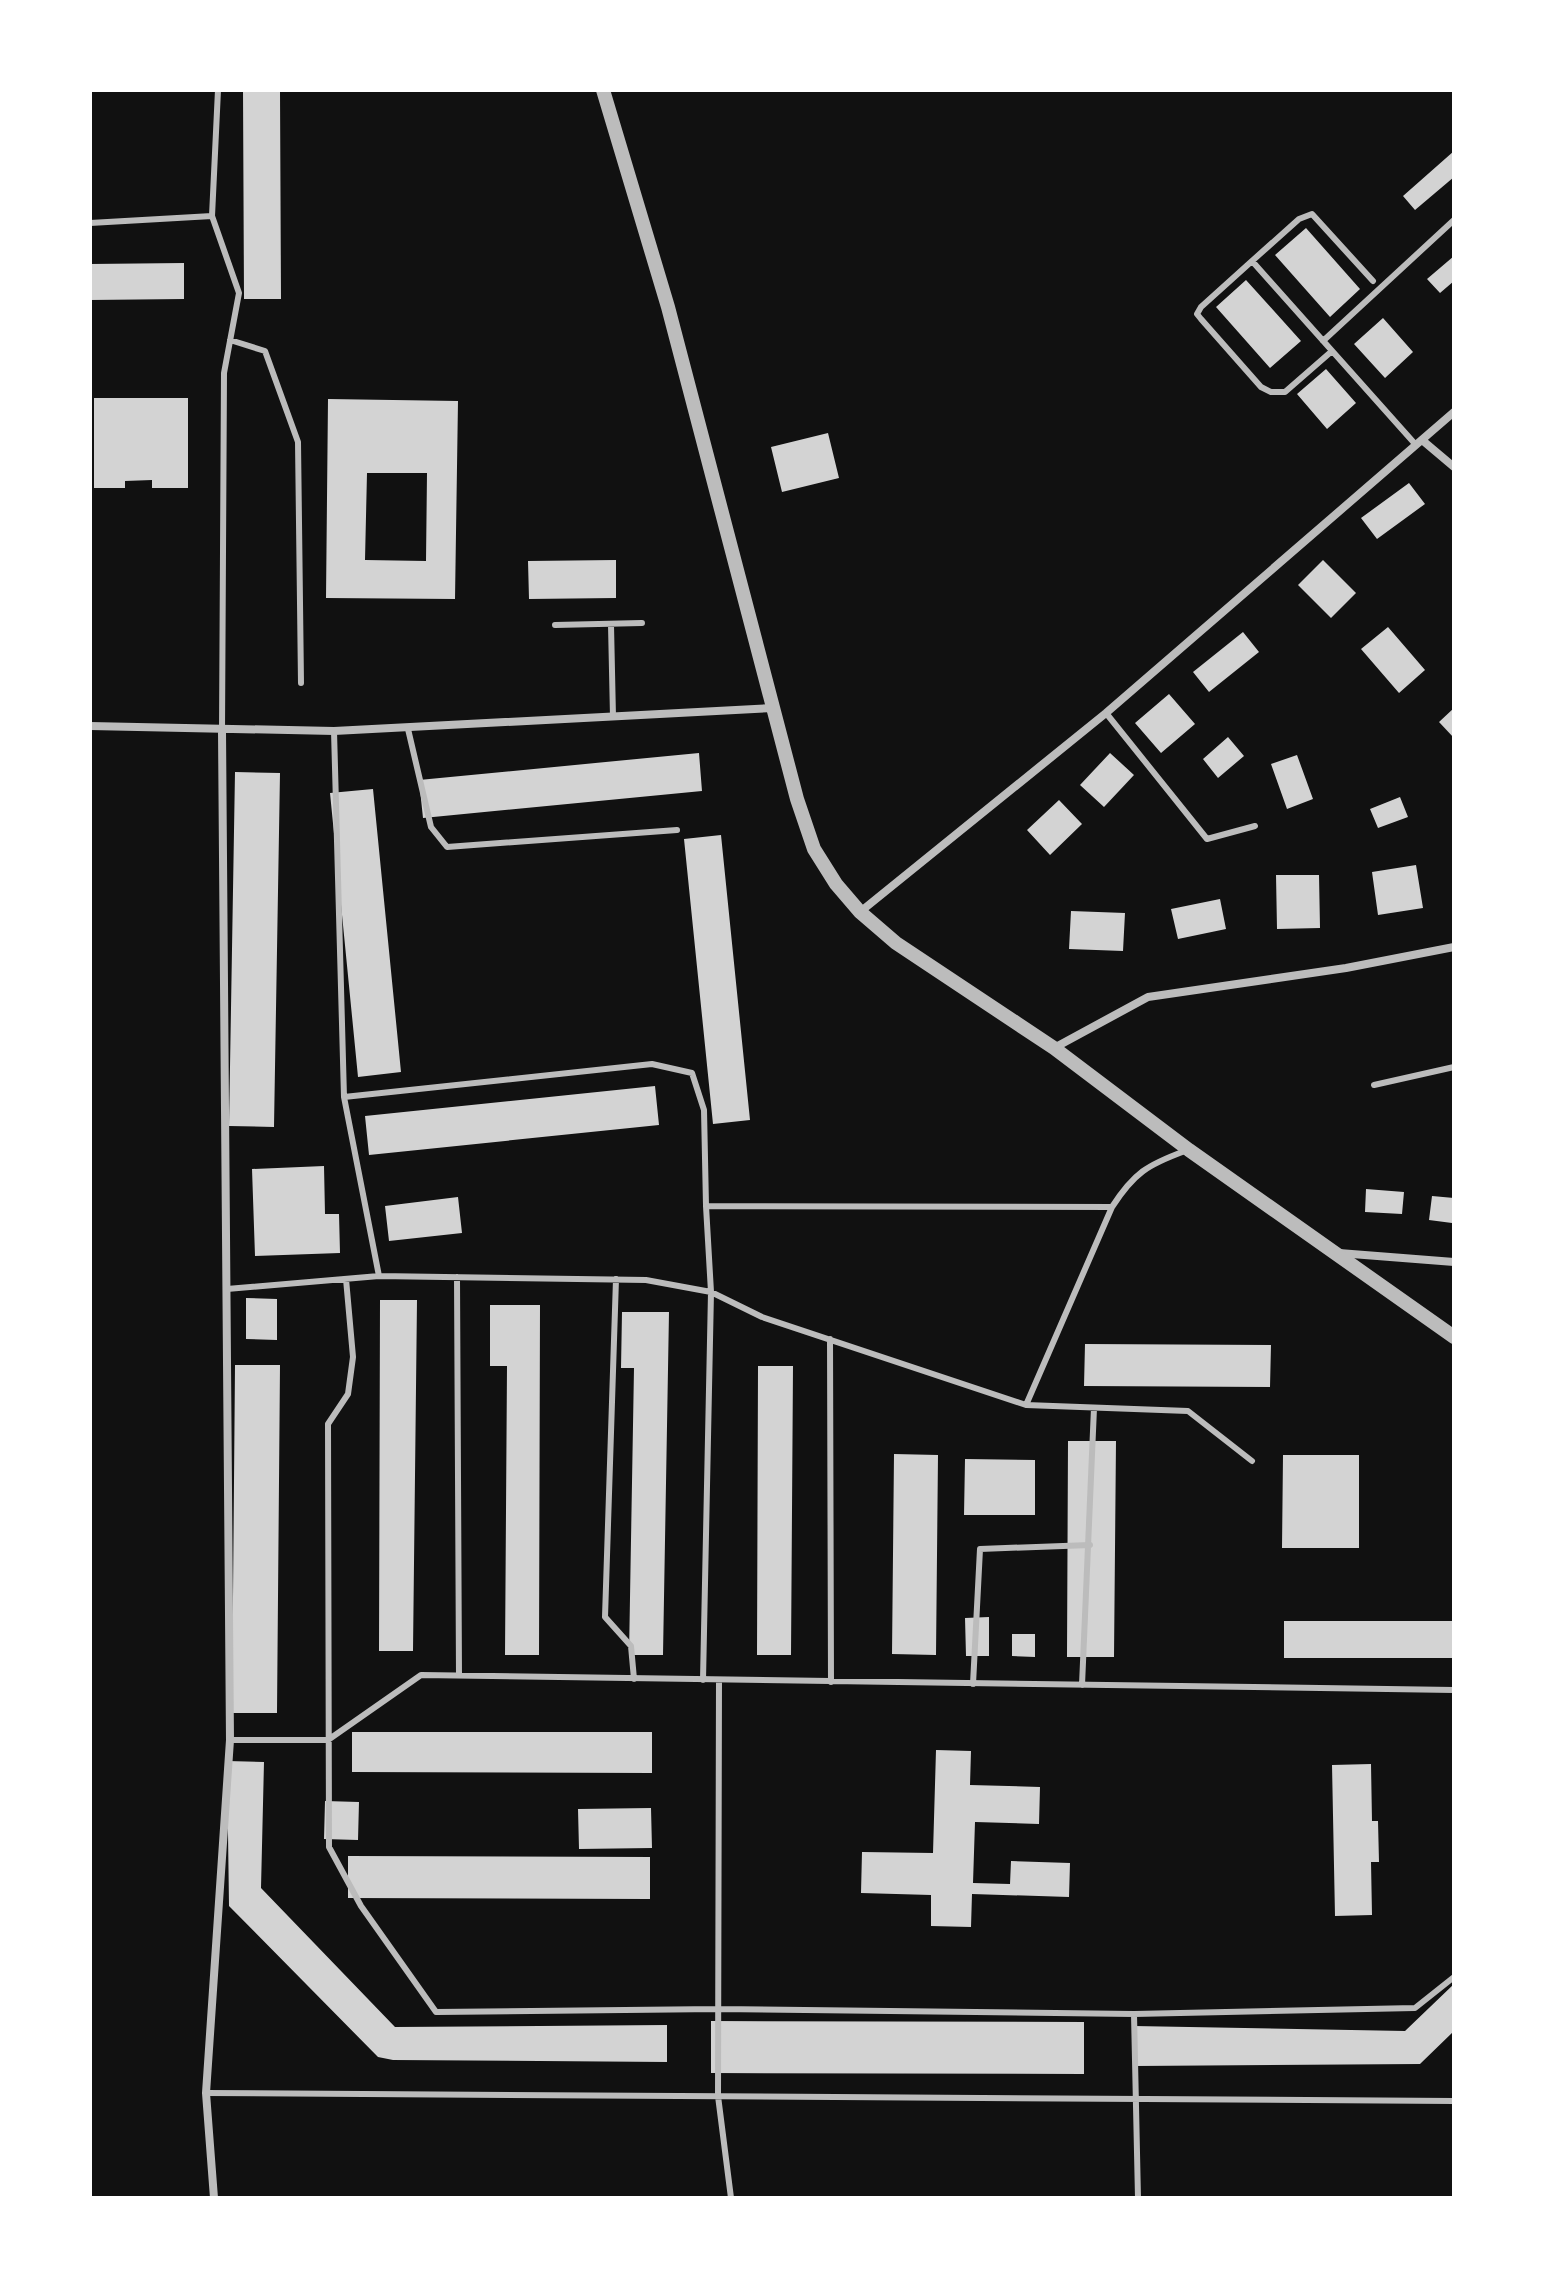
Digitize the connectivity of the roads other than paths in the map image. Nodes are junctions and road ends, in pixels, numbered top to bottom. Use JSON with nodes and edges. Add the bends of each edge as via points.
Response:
{"nodes":[{"id":1,"x":218,"y":90,"type":"edge"},
{"id":2,"x":605,"y":91,"type":"edge"},
{"id":3,"x":212,"y":216,"type":"junction"},
{"id":4,"x":1454,"y":220,"type":"edge"},
{"id":5,"x":90,"y":223,"type":"edge"},
{"id":6,"x":1252,"y":261,"type":"junction"},
{"id":7,"x":1373,"y":281,"type":"dead end"},
{"id":8,"x":230,"y":340,"type":"junction"},
{"id":9,"x":1323,"y":341,"type":"junction"},
{"id":10,"x":1332,"y":351,"type":"junction"},
{"id":11,"x":1454,"y":412,"type":"edge"},
{"id":12,"x":1419,"y":442,"type":"junction"},
{"id":13,"x":1454,"y":467,"type":"edge"},
{"id":14,"x":642,"y":623,"type":"dead end"},
{"id":15,"x":555,"y":625,"type":"dead end"},
{"id":16,"x":611,"y":625,"type":"junction"},
{"id":17,"x":301,"y":683,"type":"dead end"},
{"id":18,"x":773,"y":708,"type":"junction"},
{"id":19,"x":1106,"y":713,"type":"junction"},
{"id":20,"x":613,"y":717,"type":"junction"},
{"id":21,"x":90,"y":726,"type":"edge"},
{"id":22,"x":408,"y":729,"type":"junction"},
{"id":23,"x":222,"y":731,"type":"junction"},
{"id":24,"x":334,"y":731,"type":"junction"},
{"id":25,"x":1255,"y":826,"type":"dead end"},
{"id":26,"x":677,"y":830,"type":"dead end"},
{"id":27,"x":860,"y":912,"type":"junction"},
{"id":28,"x":1454,"y":947,"type":"edge"},
{"id":29,"x":1054,"y":1048,"type":"junction"},
{"id":30,"x":1454,"y":1067,"type":"edge"},
{"id":31,"x":1374,"y":1085,"type":"dead end"},
{"id":32,"x":344,"y":1097,"type":"junction"},
{"id":33,"x":1189,"y":1150,"type":"junction"},
{"id":34,"x":706,"y":1206,"type":"junction"},
{"id":35,"x":1112,"y":1207,"type":"junction"},
{"id":36,"x":1335,"y":1253,"type":"junction"},
{"id":37,"x":1454,"y":1262,"type":"edge"},
{"id":38,"x":379,"y":1276,"type":"junction"},
{"id":39,"x":457,"y":1277,"type":"junction"},
{"id":40,"x":346,"y":1279,"type":"junction"},
{"id":41,"x":616,"y":1279,"type":"junction"},
{"id":42,"x":227,"y":1289,"type":"junction"},
{"id":43,"x":711,"y":1292,"type":"junction"},
{"id":44,"x":1454,"y":1337,"type":"edge"},
{"id":45,"x":830,"y":1339,"type":"junction"},
{"id":46,"x":1026,"y":1405,"type":"junction"},
{"id":47,"x":1094,"y":1408,"type":"junction"},
{"id":48,"x":1252,"y":1461,"type":"dead end"},
{"id":49,"x":1090,"y":1545,"type":"junction"},
{"id":50,"x":459,"y":1675,"type":"junction"},
{"id":51,"x":634,"y":1679,"type":"junction"},
{"id":52,"x":703,"y":1680,"type":"junction"},
{"id":53,"x":719,"y":1680,"type":"junction"},
{"id":54,"x":831,"y":1682,"type":"junction"},
{"id":55,"x":973,"y":1684,"type":"junction"},
{"id":56,"x":1082,"y":1685,"type":"junction"},
{"id":57,"x":1454,"y":1690,"type":"edge"},
{"id":58,"x":230,"y":1740,"type":"junction"},
{"id":59,"x":328,"y":1740,"type":"junction"},
{"id":60,"x":1454,"y":1977,"type":"edge"},
{"id":61,"x":718,"y":2009,"type":"junction"},
{"id":62,"x":1134,"y":2014,"type":"junction"},
{"id":63,"x":206,"y":2093,"type":"junction"},
{"id":64,"x":718,"y":2096,"type":"junction"},
{"id":65,"x":1135,"y":2096,"type":"junction"},
{"id":66,"x":1454,"y":2101,"type":"edge"},
{"id":67,"x":214,"y":2198,"type":"edge"},
{"id":68,"x":731,"y":2198,"type":"edge"},
{"id":69,"x":1138,"y":2198,"type":"edge"}],
"edges":[{"from":1,"to":3,"type":"lane"},
{"from":2,"to":18,"type":"street","via":[[668,307]]},
{"from":3,"to":5,"type":"lane"},
{"from":3,"to":8,"type":"lane","via":[[239,293]]},
{"from":4,"to":9,"type":"lane"},
{"from":6,"to":7,"type":"lane","via":[[1299,219],[1312,214]]},
{"from":6,"to":9,"type":"lane"},
{"from":6,"to":10,"type":"lane","via":[[1197,314],[1261,387],[1285,392]]},
{"from":8,"to":17,"type":"lane","via":[[265,351],[298,442]]},
{"from":8,"to":23,"type":"lane","via":[[224,373]]},
{"from":9,"to":10,"type":"lane"},
{"from":10,"to":12,"type":"lane"},
{"from":11,"to":12,"type":"street"},
{"from":12,"to":13,"type":"street"},
{"from":12,"to":19,"type":"street"},
{"from":14,"to":16,"type":"lane"},
{"from":15,"to":16,"type":"lane"},
{"from":16,"to":20,"type":"lane"},
{"from":18,"to":20,"type":"street"},
{"from":18,"to":27,"type":"street","via":[[814,849]]},
{"from":19,"to":25,"type":"lane","via":[[1207,839]]},
{"from":19,"to":27,"type":"street"},
{"from":20,"to":22,"type":"street"},
{"from":21,"to":23,"type":"street"},
{"from":22,"to":24,"type":"street"},
{"from":22,"to":26,"type":"lane","via":[[431,827],[447,847]]},
{"from":23,"to":24,"type":"street"},
{"from":23,"to":42,"type":"street"},
{"from":24,"to":32,"type":"lane"},
{"from":27,"to":29,"type":"street","via":[[896,943]]},
{"from":28,"to":29,"type":"street","via":[[1148,997]]},
{"from":29,"to":33,"type":"street"},
{"from":30,"to":31,"type":"lane"},
{"from":32,"to":34,"type":"lane","via":[[652,1064],[692,1073],[704,1110]]},
{"from":32,"to":38,"type":"lane"},
{"from":33,"to":35,"type":"lane","via":[[1131,1178]]},
{"from":33,"to":36,"type":"street"},
{"from":34,"to":35,"type":"lane"},
{"from":34,"to":43,"type":"lane"},
{"from":35,"to":46,"type":"lane"},
{"from":36,"to":37,"type":"street"},
{"from":36,"to":44,"type":"street"},
{"from":38,"to":39,"type":"lane"},
{"from":38,"to":40,"type":"lane"},
{"from":39,"to":41,"type":"lane"},
{"from":39,"to":50,"type":"lane"},
{"from":40,"to":42,"type":"lane"},
{"from":40,"to":59,"type":"lane","via":[[353,1357],[348,1394],[328,1424]]},
{"from":41,"to":43,"type":"lane"},
{"from":41,"to":51,"type":"lane","via":[[605,1617],[631,1646]]},
{"from":42,"to":58,"type":"street"},
{"from":43,"to":45,"type":"lane","via":[[762,1317]]},
{"from":43,"to":52,"type":"lane"},
{"from":45,"to":46,"type":"lane"},
{"from":45,"to":54,"type":"lane"},
{"from":46,"to":47,"type":"lane"},
{"from":47,"to":48,"type":"lane","via":[[1188,1411]]},
{"from":47,"to":49,"type":"lane"},
{"from":49,"to":55,"type":"lane","via":[[980,1549]]},
{"from":49,"to":56,"type":"lane"},
{"from":50,"to":51,"type":"lane"},
{"from":50,"to":59,"type":"lane","via":[[421,1675]]},
{"from":51,"to":52,"type":"lane"},
{"from":52,"to":53,"type":"lane"},
{"from":53,"to":54,"type":"lane"},
{"from":53,"to":61,"type":"lane"},
{"from":54,"to":55,"type":"lane"},
{"from":55,"to":56,"type":"lane"},
{"from":56,"to":57,"type":"lane"},
{"from":58,"to":59,"type":"lane"},
{"from":58,"to":63,"type":"street"},
{"from":59,"to":61,"type":"lane","via":[[329,1847],[361,1906],[436,2012]]},
{"from":60,"to":62,"type":"lane","via":[[1415,2008]]},
{"from":61,"to":62,"type":"lane"},
{"from":61,"to":64,"type":"lane"},
{"from":62,"to":65,"type":"lane"},
{"from":63,"to":64,"type":"lane"},
{"from":63,"to":67,"type":"street"},
{"from":64,"to":65,"type":"lane"},
{"from":64,"to":68,"type":"lane"},
{"from":65,"to":66,"type":"lane"},
{"from":65,"to":69,"type":"lane"}]}
